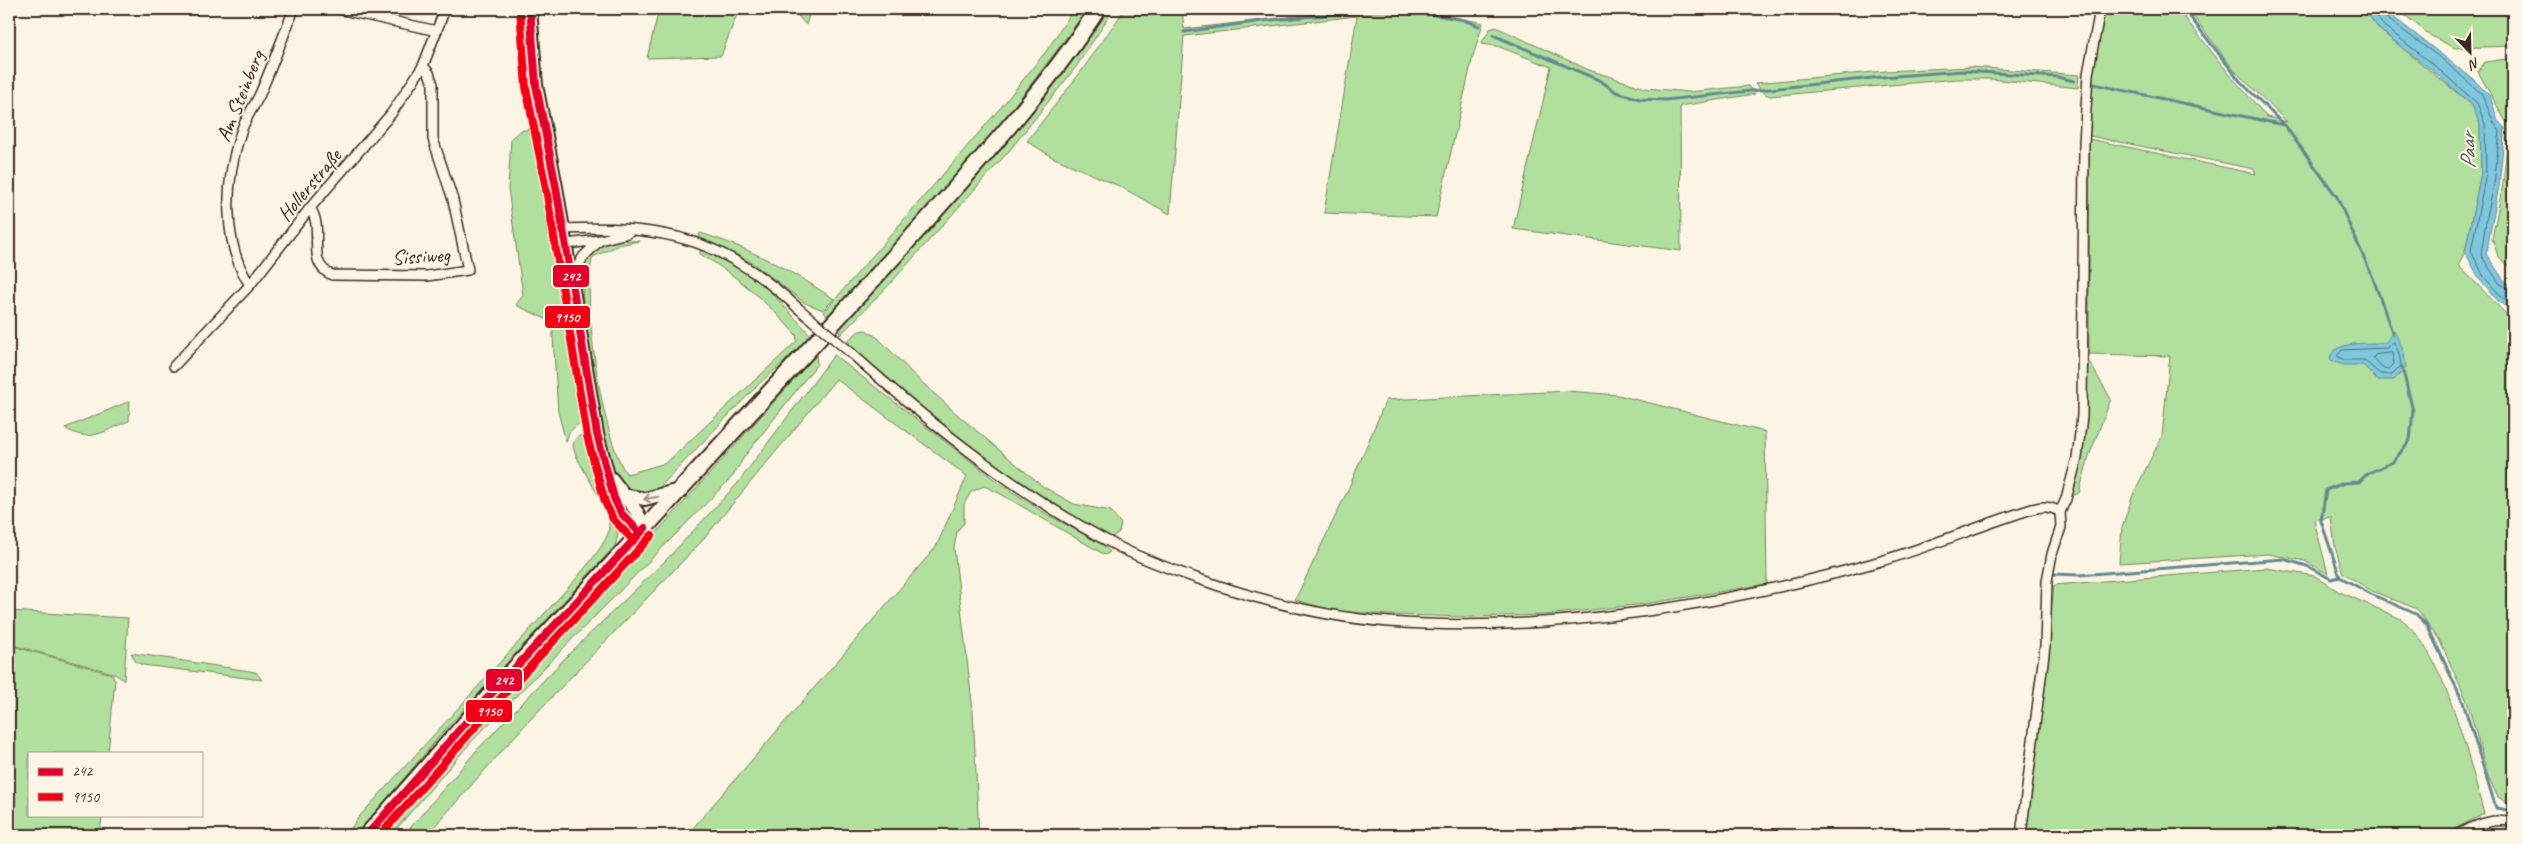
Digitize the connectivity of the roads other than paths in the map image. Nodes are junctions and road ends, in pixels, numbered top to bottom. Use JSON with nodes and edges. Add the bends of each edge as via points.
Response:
{"nodes":[{"id":1,"x":294,"y":9,"type":"edge"},
{"id":2,"x":338,"y":9,"type":"edge"},
{"id":3,"x":445,"y":9,"type":"edge"},
{"id":4,"x":530,"y":9,"type":"edge"},
{"id":5,"x":1098,"y":9,"type":"edge"},
{"id":6,"x":2100,"y":9,"type":"edge"},
{"id":7,"x":437,"y":31,"type":"junction"},
{"id":8,"x":423,"y":66,"type":"junction"},
{"id":9,"x":310,"y":208,"type":"junction"},
{"id":10,"x":563,"y":229,"type":"junction"},
{"id":11,"x":640,"y":231,"type":"junction"},
{"id":12,"x":600,"y":240,"type":"junction"},
{"id":13,"x":566,"y":244,"type":"junction"},
{"id":14,"x":571,"y":279,"type":"junction"},
{"id":15,"x":250,"y":285,"type":"junction"},
{"id":16,"x":174,"y":366,"type":"dead end"},
{"id":17,"x":604,"y":464,"type":"junction"},
{"id":18,"x":679,"y":490,"type":"junction"},
{"id":19,"x":622,"y":495,"type":"junction"},
{"id":20,"x":2060,"y":512,"type":"junction"},
{"id":21,"x":642,"y":530,"type":"junction"},
{"id":22,"x":2513,"y":822,"type":"edge"},
{"id":23,"x":367,"y":835,"type":"edge"},
{"id":24,"x":2021,"y":835,"type":"edge"},
{"id":25,"x":2456,"y":835,"type":"edge"}],
"edges":[{"from":1,"to":15,"type":"street","name":"Am Steinberg","via":[[259,95],[240,132],[235,152],[230,237],[234,255]]},
{"from":2,"to":7,"type":"street"},
{"from":3,"to":7,"type":"street","name":"Hollerstraße"},
{"from":4,"to":10,"type":"main road","via":[[536,84]]},
{"from":5,"to":18,"type":"main road","via":[[989,150]]},
{"from":6,"to":20,"type":"street","via":[[2088,74],[2085,134],[2082,416],[2077,458]]},
{"from":7,"to":8,"type":"street","name":"Hollerstraße"},
{"from":8,"to":9,"type":"street","name":"Hollerstraße","via":[[392,114]]},
{"from":8,"to":9,"type":"street","name":"Sissiweg","via":[[434,84],[434,139],[455,209],[468,270],[427,276],[332,275],[319,265],[318,223]]},
{"from":9,"to":15,"type":"street","name":"Hollerstraße"},
{"from":10,"to":11,"type":"street"},
{"from":10,"to":13,"type":"main road"},
{"from":11,"to":12,"type":"street"},
{"from":11,"to":20,"type":"street","bridge":true,"via":[[678,236],[747,266],[772,283],[918,414],[1001,476],[1059,514],[1149,561],[1234,591],[1337,615],[1389,622],[1474,623],[1548,621],[1646,610],[1734,596],[1864,565],[2044,506]]},
{"from":12,"to":13,"type":"street"},
{"from":12,"to":14,"type":"street","via":[[583,257]]},
{"from":13,"to":14,"type":"main road"},
{"from":14,"to":17,"type":"main road"},
{"from":15,"to":16,"type":"street","name":"Hollerstraße"},
{"from":17,"to":19,"type":"main road"},
{"from":17,"to":21,"type":"main road","via":[[621,513]]},
{"from":18,"to":19,"type":"main road","one_way":true,"via":[[645,500]]},
{"from":18,"to":21,"type":"main road"},
{"from":19,"to":21,"type":"main road","via":[[637,512]]},
{"from":20,"to":24,"type":"street","via":[[2061,527],[2047,581],[2045,646]]},
{"from":21,"to":23,"type":"main road"},
{"from":22,"to":25,"type":"street","via":[[2496,820]]}]}
